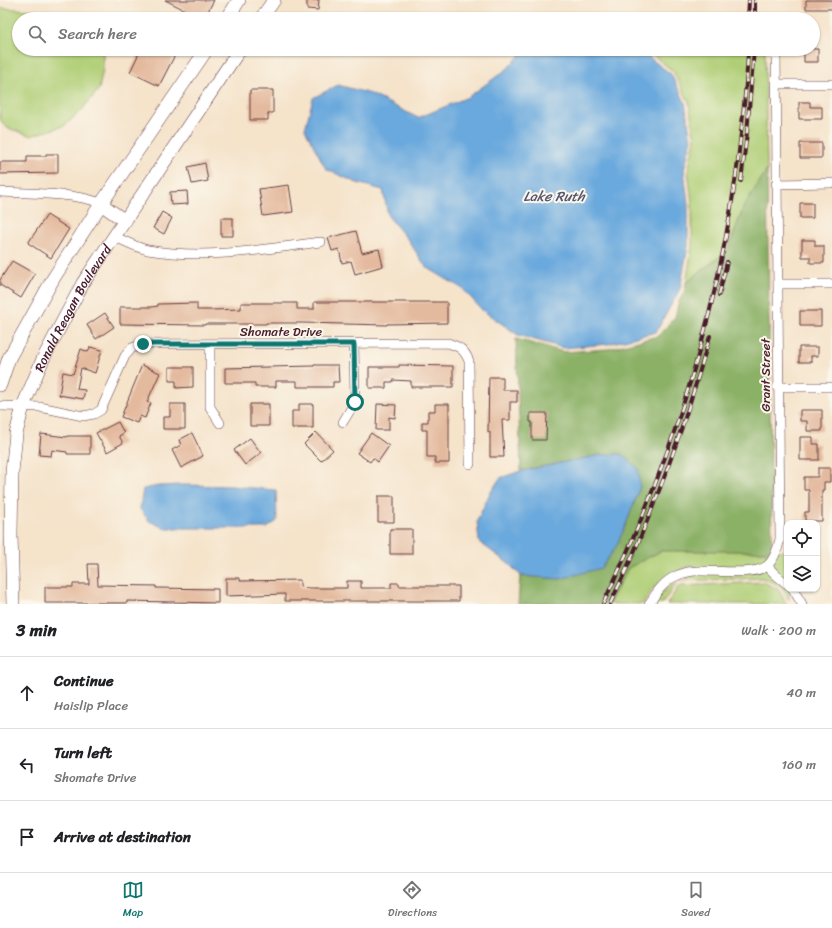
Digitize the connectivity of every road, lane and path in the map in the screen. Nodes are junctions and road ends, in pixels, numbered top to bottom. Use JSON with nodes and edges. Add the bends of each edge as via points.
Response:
{"nodes":[{"id":1,"x":239,"y":0,"type":"edge"},
{"id":2,"x":274,"y":0,"type":"edge"},
{"id":3,"x":231,"y":12,"type":"edge"},
{"id":4,"x":266,"y":12,"type":"edge"},
{"id":5,"x":202,"y":56,"type":"edge"},
{"id":6,"x":235,"y":56,"type":"edge"},
{"id":7,"x":776,"y":56,"type":"edge"},
{"id":8,"x":776,"y":84,"type":"junction"},
{"id":9,"x":832,"y":84,"type":"edge"},
{"id":10,"x":832,"y":183,"type":"edge"},
{"id":11,"x":776,"y":184,"type":"junction"},
{"id":12,"x":0,"y":192,"type":"edge"},
{"id":13,"x":101,"y":204,"type":"junction"},
{"id":14,"x":125,"y":222,"type":"junction"},
{"id":15,"x":115,"y":237,"type":"junction"},
{"id":16,"x":321,"y":242,"type":"dead end"},
{"id":17,"x":778,"y":284,"type":"junction"},
{"id":18,"x":832,"y":284,"type":"edge"},
{"id":19,"x":210,"y":344,"type":"junction"},
{"id":20,"x":354,"y":344,"type":"junction"},
{"id":21,"x":0,"y":385,"type":"edge"},
{"id":22,"x":778,"y":387,"type":"junction"},
{"id":23,"x":832,"y":387,"type":"edge"},
{"id":24,"x":0,"y":406,"type":"edge"},
{"id":25,"x":23,"y":406,"type":"junction"},
{"id":26,"x":342,"y":422,"type":"dead end"},
{"id":27,"x":220,"y":423,"type":"dead end"},
{"id":28,"x":470,"y":464,"type":"dead end"},
{"id":29,"x":767,"y":566,"type":"junction"},
{"id":30,"x":784,"y":582,"type":"edge"},
{"id":31,"x":795,"y":592,"type":"edge"},
{"id":32,"x":13,"y":604,"type":"edge"},
{"id":33,"x":649,"y":604,"type":"edge"},
{"id":34,"x":802,"y":604,"type":"edge"}],
"edges":[{"from":1,"to":3,"type":"main road"},
{"from":2,"to":4,"type":"main road"},
{"from":5,"to":13,"type":"main road"},
{"from":6,"to":14,"type":"main road","name":"Ronald Reagan Boulevard"},
{"from":7,"to":8,"type":"street","name":"Grant Street"},
{"from":8,"to":9,"type":"street"},
{"from":8,"to":11,"type":"street","name":"Grant Street"},
{"from":10,"to":11,"type":"street"},
{"from":11,"to":17,"type":"street","name":"Grant Street"},
{"from":12,"to":13,"type":"street","via":[[76,197]]},
{"from":13,"to":14,"type":"main road"},
{"from":13,"to":21,"type":"main road","via":[[29,321],[9,358]]},
{"from":14,"to":15,"type":"main road","name":"Ronald Reagan Boulevard"},
{"from":15,"to":16,"type":"street","via":[[147,250],[191,254]]},
{"from":15,"to":25,"type":"main road","name":"Ronald Reagan Boulevard","via":[[83,284],[64,318]]},
{"from":17,"to":18,"type":"street"},
{"from":17,"to":22,"type":"street","name":"Grant Street"},
{"from":19,"to":20,"type":"street","name":"Shomate Drive"},
{"from":19,"to":25,"type":"street","name":"Shomate Drive","via":[[143,344],[132,348],[125,356],[101,410],[94,414],[83,416]]},
{"from":19,"to":27,"type":"street","via":[[210,407]]},
{"from":20,"to":26,"type":"street","via":[[355,402]]},
{"from":20,"to":28,"type":"street","name":"Shomate Drive","via":[[448,343],[458,346],[465,353],[468,362]]},
{"from":22,"to":23,"type":"street"},
{"from":22,"to":29,"type":"street","name":"Grant Street","via":[[780,539],[778,550]]},
{"from":24,"to":25,"type":"street","name":"Shomate Drive"},
{"from":25,"to":32,"type":"main road","name":"Ronald Reagan Boulevard","via":[[16,434],[12,472]]},
{"from":29,"to":30,"type":"street"},
{"from":29,"to":33,"type":"street","via":[[744,572],[699,571],[680,575],[664,584]]},
{"from":31,"to":34,"type":"street"}]}
